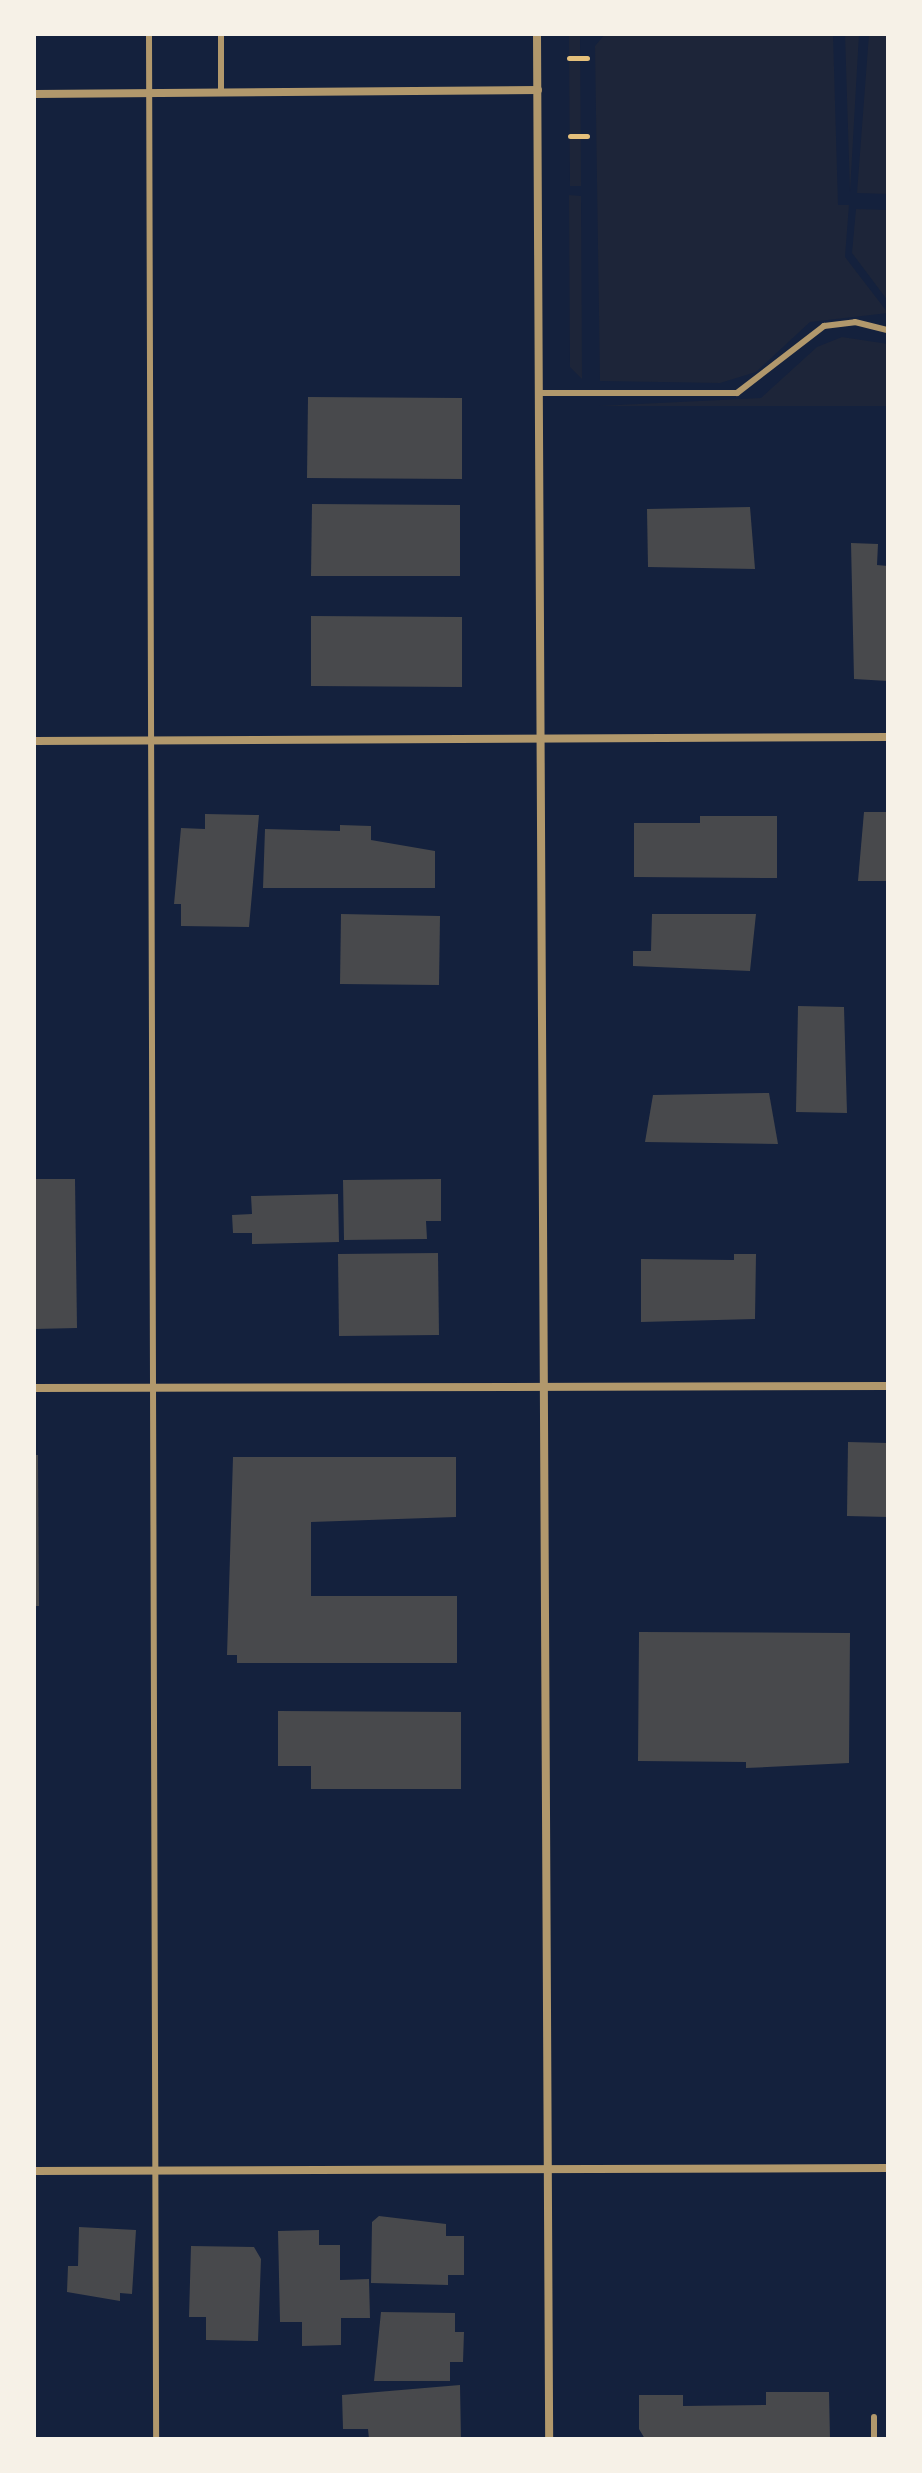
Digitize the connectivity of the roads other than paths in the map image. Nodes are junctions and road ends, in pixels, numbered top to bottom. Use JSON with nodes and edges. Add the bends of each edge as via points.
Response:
{"nodes":[{"id":1,"x":149,"y":34,"type":"edge"},
{"id":2,"x":221,"y":34,"type":"edge"},
{"id":3,"x":537,"y":34,"type":"edge"},
{"id":4,"x":538,"y":90,"type":"junction"},
{"id":5,"x":221,"y":91,"type":"junction"},
{"id":6,"x":150,"y":92,"type":"junction"},
{"id":7,"x":34,"y":94,"type":"edge"},
{"id":8,"x":888,"y":330,"type":"edge"},
{"id":9,"x":542,"y":393,"type":"junction"},
{"id":10,"x":888,"y":737,"type":"edge"},
{"id":11,"x":151,"y":740,"type":"junction"},
{"id":12,"x":541,"y":740,"type":"junction"},
{"id":13,"x":34,"y":741,"type":"edge"},
{"id":14,"x":888,"y":1386,"type":"edge"},
{"id":15,"x":544,"y":1387,"type":"junction"},
{"id":16,"x":34,"y":1388,"type":"edge"},
{"id":17,"x":153,"y":1388,"type":"junction"},
{"id":18,"x":550,"y":2166,"type":"junction"},
{"id":19,"x":888,"y":2168,"type":"edge"},
{"id":20,"x":34,"y":2171,"type":"edge"},
{"id":21,"x":160,"y":2171,"type":"junction"},
{"id":22,"x":874,"y":2417,"type":"dead end"},
{"id":23,"x":156,"y":2439,"type":"edge"},
{"id":24,"x":549,"y":2439,"type":"edge"},
{"id":25,"x":874,"y":2439,"type":"edge"}],
"edges":[{"from":1,"to":6,"type":"lane"},
{"from":2,"to":5,"type":"lane"},
{"from":3,"to":4,"type":"street"},
{"from":4,"to":5,"type":"street"},
{"from":4,"to":9,"type":"street"},
{"from":5,"to":6,"type":"street"},
{"from":6,"to":7,"type":"street"},
{"from":6,"to":11,"type":"lane"},
{"from":8,"to":9,"type":"lane","via":[[855,322],[824,326],[737,393]]},
{"from":9,"to":12,"type":"street"},
{"from":10,"to":12,"type":"street"},
{"from":11,"to":12,"type":"street"},
{"from":11,"to":13,"type":"street"},
{"from":11,"to":17,"type":"lane"},
{"from":12,"to":15,"type":"street"},
{"from":14,"to":15,"type":"street"},
{"from":15,"to":17,"type":"street"},
{"from":15,"to":18,"type":"street"},
{"from":16,"to":17,"type":"street"},
{"from":17,"to":21,"type":"lane"},
{"from":18,"to":19,"type":"street"},
{"from":18,"to":21,"type":"street"},
{"from":18,"to":24,"type":"street"},
{"from":20,"to":21,"type":"street"},
{"from":21,"to":23,"type":"lane"},
{"from":22,"to":25,"type":"lane"}]}
